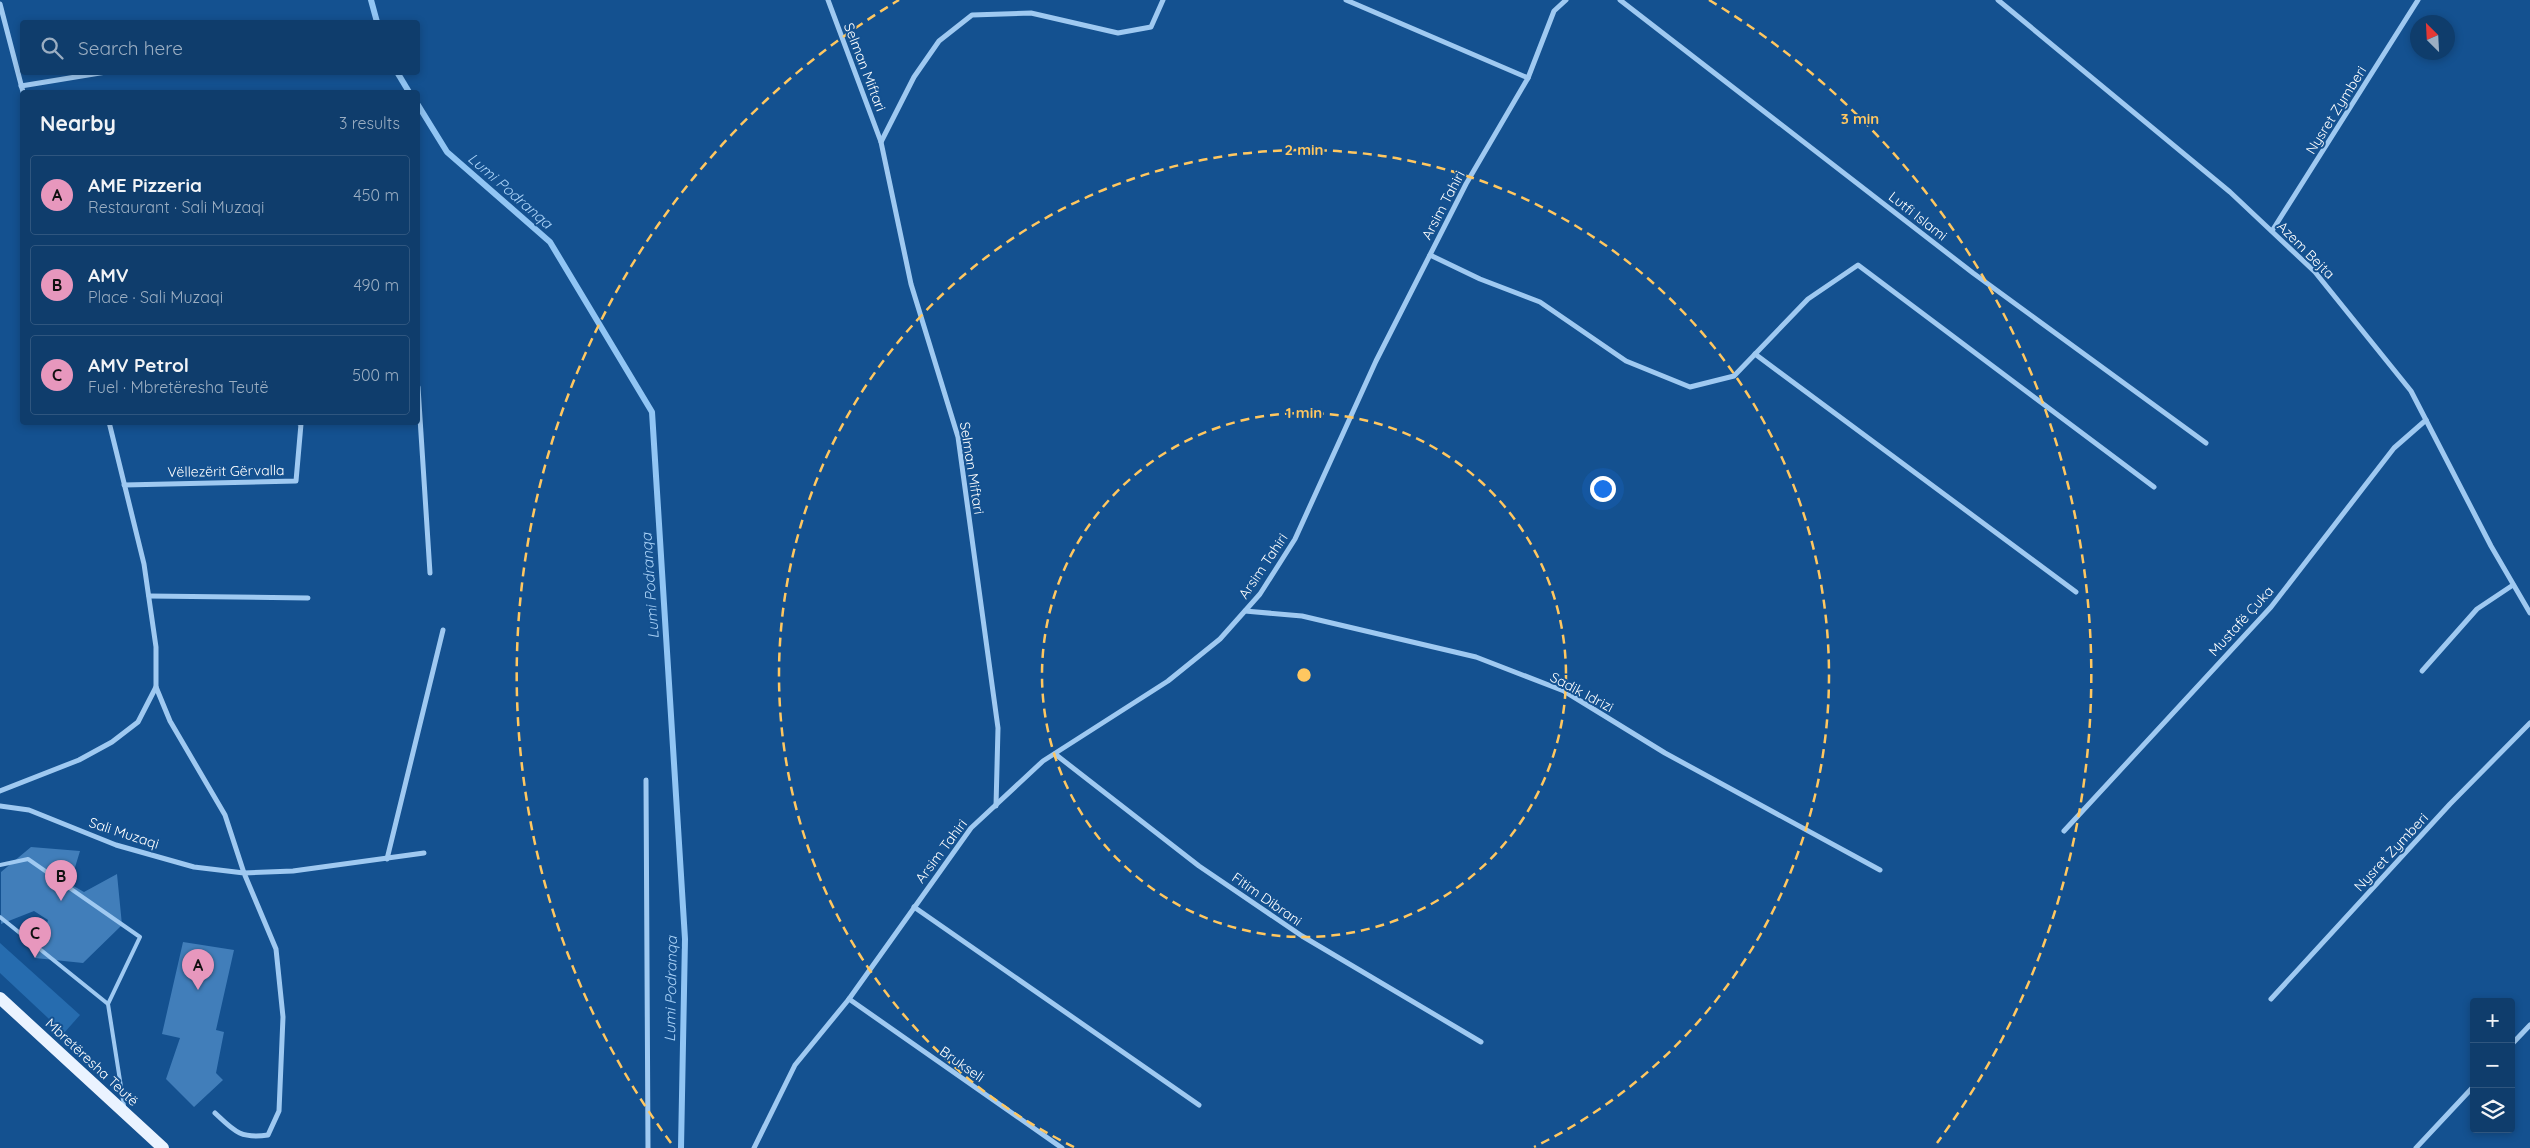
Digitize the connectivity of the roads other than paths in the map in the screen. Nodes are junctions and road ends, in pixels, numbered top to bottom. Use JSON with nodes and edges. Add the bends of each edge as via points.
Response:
{"nodes":[{"id":1,"x":828,"y":0,"type":"edge"},
{"id":2,"x":1163,"y":0,"type":"edge"},
{"id":3,"x":1346,"y":0,"type":"edge"},
{"id":4,"x":1566,"y":0,"type":"edge"},
{"id":5,"x":1620,"y":0,"type":"edge"},
{"id":6,"x":1998,"y":0,"type":"edge"},
{"id":7,"x":2418,"y":0,"type":"edge"},
{"id":8,"x":0,"y":4,"type":"edge"},
{"id":9,"x":88,"y":75,"type":"edge"},
{"id":10,"x":1528,"y":78,"type":"junction"},
{"id":11,"x":21,"y":86,"type":"junction"},
{"id":12,"x":22,"y":90,"type":"edge"},
{"id":13,"x":881,"y":142,"type":"junction"},
{"id":14,"x":2272,"y":232,"type":"junction"},
{"id":15,"x":1430,"y":255,"type":"junction"},
{"id":16,"x":1754,"y":354,"type":"junction"},
{"id":17,"x":420,"y":418,"type":"edge"},
{"id":18,"x":2426,"y":420,"type":"junction"},
{"id":19,"x":110,"y":425,"type":"edge"},
{"id":20,"x":301,"y":425,"type":"edge"},
{"id":21,"x":2206,"y":443,"type":"dead end"},
{"id":22,"x":124,"y":485,"type":"junction"},
{"id":23,"x":2154,"y":487,"type":"dead end"},
{"id":24,"x":430,"y":573,"type":"dead end"},
{"id":25,"x":2513,"y":585,"type":"junction"},
{"id":26,"x":2076,"y":592,"type":"dead end"},
{"id":27,"x":149,"y":596,"type":"junction"},
{"id":28,"x":308,"y":598,"type":"dead end"},
{"id":29,"x":1245,"y":611,"type":"junction"},
{"id":30,"x":2530,"y":613,"type":"edge"},
{"id":31,"x":443,"y":630,"type":"dead end"},
{"id":32,"x":2422,"y":671,"type":"dead end"},
{"id":33,"x":156,"y":687,"type":"junction"},
{"id":34,"x":2530,"y":723,"type":"edge"},
{"id":35,"x":1055,"y":754,"type":"junction"},
{"id":36,"x":646,"y":780,"type":"dead end"},
{"id":37,"x":0,"y":791,"type":"edge"},
{"id":38,"x":0,"y":806,"type":"edge"},
{"id":39,"x":996,"y":806,"type":"junction"},
{"id":40,"x":2064,"y":831,"type":"dead end"},
{"id":41,"x":424,"y":853,"type":"dead end"},
{"id":42,"x":387,"y":859,"type":"junction"},
{"id":43,"x":0,"y":865,"type":"edge"},
{"id":44,"x":1880,"y":870,"type":"dead end"},
{"id":45,"x":244,"y":873,"type":"junction"},
{"id":46,"x":914,"y":907,"type":"junction"},
{"id":47,"x":0,"y":917,"type":"edge"},
{"id":48,"x":0,"y":998,"type":"edge"},
{"id":49,"x":849,"y":998,"type":"junction"},
{"id":50,"x":2272,"y":999,"type":"dead end"},
{"id":51,"x":108,"y":1004,"type":"junction"},
{"id":52,"x":2530,"y":1025,"type":"edge"},
{"id":53,"x":1481,"y":1042,"type":"dead end"},
{"id":54,"x":2513,"y":1043,"type":"edge"},
{"id":55,"x":2472,"y":1088,"type":"edge"},
{"id":56,"x":1199,"y":1105,"type":"dead end"},
{"id":57,"x":125,"y":1113,"type":"junction"},
{"id":58,"x":215,"y":1113,"type":"dead end"},
{"id":59,"x":163,"y":1148,"type":"edge"},
{"id":60,"x":648,"y":1148,"type":"edge"},
{"id":61,"x":754,"y":1148,"type":"edge"},
{"id":62,"x":1062,"y":1148,"type":"edge"},
{"id":63,"x":2416,"y":1148,"type":"edge"}],
"edges":[{"from":1,"to":13,"type":"street","name":"Selman Miftari"},
{"from":2,"to":13,"type":"street","name":"Selman Miftari","via":[[1151,27],[1118,33],[1031,13],[972,15],[939,41],[914,77]]},
{"from":3,"to":10,"type":"street"},
{"from":4,"to":10,"type":"street","via":[[1554,11]]},
{"from":5,"to":21,"type":"street","name":"Lutfi Islami","via":[[1973,273]]},
{"from":6,"to":14,"type":"street","name":"Azem Bejta","via":[[2230,192]]},
{"from":7,"to":14,"type":"street","name":"Nysret Zymberi"},
{"from":8,"to":11,"type":"street"},
{"from":9,"to":11,"type":"street"},
{"from":10,"to":15,"type":"street","name":"Arsim Tahiri","via":[[1466,184]]},
{"from":11,"to":12,"type":"street"},
{"from":13,"to":39,"type":"street","name":"Selman Miftari","via":[[911,284],[958,437],[998,728]]},
{"from":14,"to":18,"type":"street","name":"Azem Bejta","via":[[2316,272],[2411,391]]},
{"from":15,"to":16,"type":"street","via":[[1540,302],[1626,360],[1690,387],[1734,376]]},
{"from":15,"to":29,"type":"street","name":"Arsim Tahiri","via":[[1376,361],[1295,540]]},
{"from":16,"to":23,"type":"street","via":[[1808,299],[1858,265]]},
{"from":16,"to":26,"type":"street"},
{"from":17,"to":24,"type":"street"},
{"from":18,"to":25,"type":"street","name":"Azem Bejta"},
{"from":18,"to":40,"type":"street","name":"Mustafë Çuka","via":[[2394,448],[2271,607]]},
{"from":19,"to":22,"type":"street"},
{"from":20,"to":22,"type":"street","name":"Vëllezërit Gërvalla","via":[[296,481]]},
{"from":22,"to":27,"type":"street"},
{"from":25,"to":30,"type":"street","name":"Azem Bejta"},
{"from":25,"to":32,"type":"street","via":[[2477,609]]},
{"from":27,"to":28,"type":"street"},
{"from":27,"to":33,"type":"street","via":[[156,647]]},
{"from":29,"to":35,"type":"street","name":"Arsim Tahiri","via":[[1220,639],[1168,681]]},
{"from":29,"to":44,"type":"street","name":"Sadik Idrizi","via":[[1302,616],[1476,656],[1564,691],[1665,752]]},
{"from":31,"to":42,"type":"street"},
{"from":33,"to":37,"type":"street","via":[[138,722],[112,742],[79,760]]},
{"from":33,"to":45,"type":"street","via":[[170,721],[225,815]]},
{"from":34,"to":50,"type":"street","name":"Nysret Zymberi","via":[[2450,804]]},
{"from":35,"to":39,"type":"street","name":"Arsim Tahiri","via":[[1043,761]]},
{"from":35,"to":53,"type":"street","name":"Fitim Dibrani","via":[[1199,866],[1302,936]]},
{"from":36,"to":60,"type":"street"},
{"from":38,"to":45,"type":"street","name":"Sali Muzaqi","via":[[29,810],[116,844],[194,866]]},
{"from":39,"to":46,"type":"street","name":"Arsim Tahiri","via":[[972,828]]},
{"from":41,"to":42,"type":"street","name":"Sali Muzaqi"},
{"from":42,"to":45,"type":"street","name":"Sali Muzaqi","via":[[294,871]]},
{"from":43,"to":51,"type":"lane","via":[[28,859],[140,937]]},
{"from":45,"to":58,"type":"street","via":[[276,949],[283,1017],[279,1111],[268,1135],[250,1138],[232,1129]]},
{"from":46,"to":49,"type":"street","name":"Arsim Tahiri"},
{"from":46,"to":56,"type":"street"},
{"from":47,"to":51,"type":"lane"},
{"from":48,"to":57,"type":"main road","name":"Mbretëresha Teutë"},
{"from":49,"to":61,"type":"street","name":"Arsim Tahiri","via":[[795,1065]]},
{"from":49,"to":62,"type":"street","name":"Brukseli"},
{"from":51,"to":57,"type":"lane"},
{"from":52,"to":54,"type":"street"},
{"from":55,"to":63,"type":"street"},
{"from":57,"to":59,"type":"main road","name":"Mbretëresha Teutë"}]}
